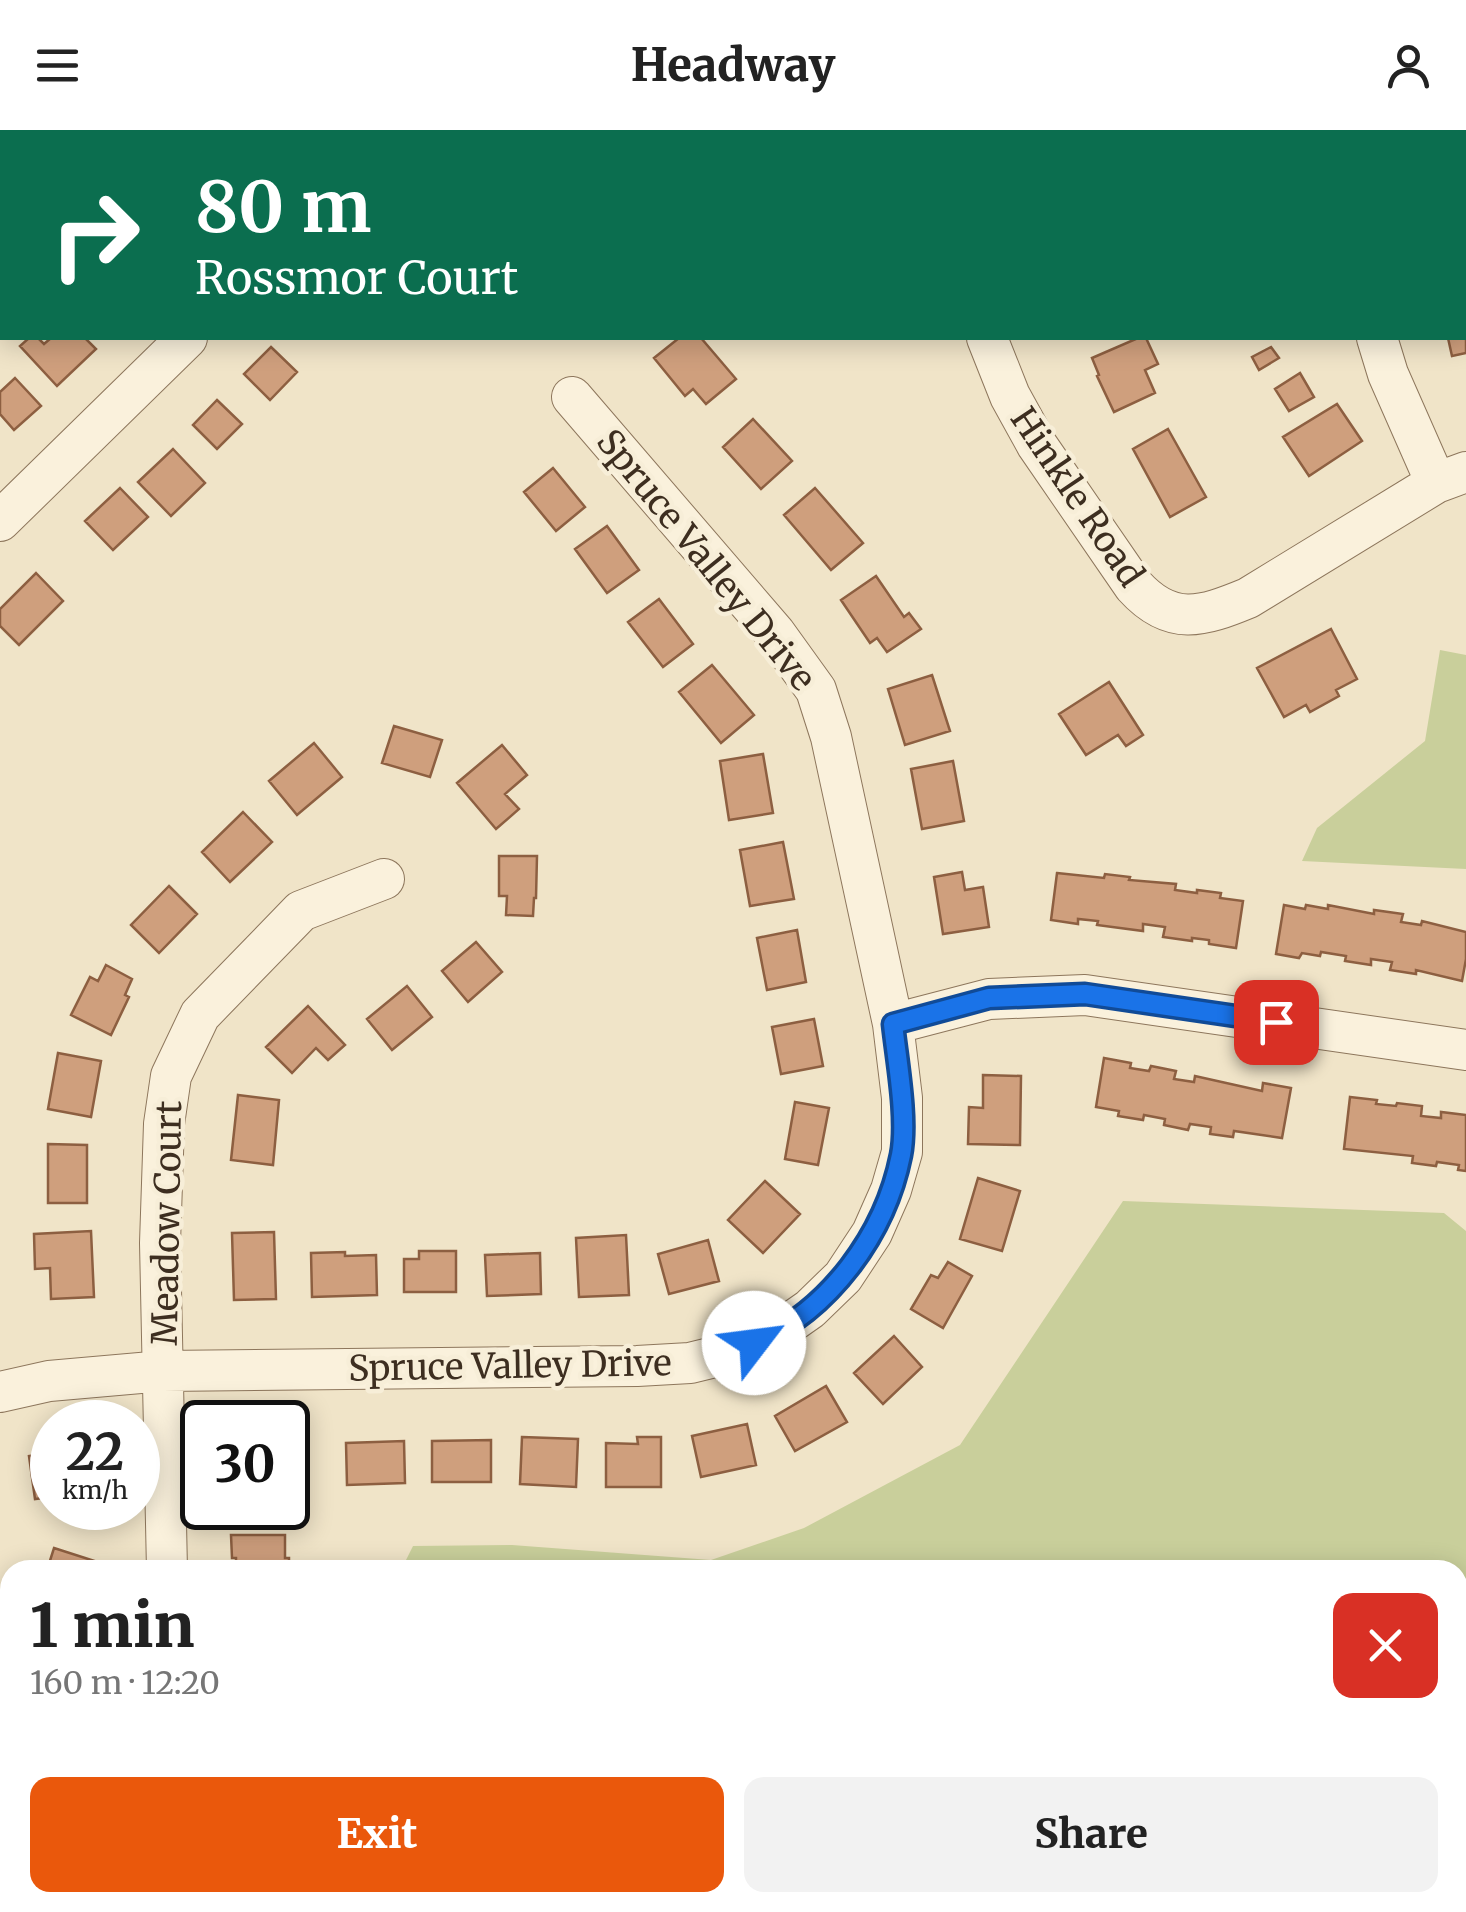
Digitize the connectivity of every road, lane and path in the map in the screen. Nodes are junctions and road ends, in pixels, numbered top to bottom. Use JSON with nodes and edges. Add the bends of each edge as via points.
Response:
{"nodes":[{"id":1,"x":185,"y":340,"type":"edge"},
{"id":2,"x":988,"y":340,"type":"edge"},
{"id":3,"x":1378,"y":340,"type":"edge"},
{"id":4,"x":572,"y":398,"type":"dead end"},
{"id":5,"x":1451,"y":477,"type":"edge"},
{"id":6,"x":0,"y":521,"type":"edge"},
{"id":7,"x":384,"y":880,"type":"dead end"},
{"id":8,"x":893,"y":1024,"type":"junction"},
{"id":9,"x":1466,"y":1050,"type":"edge"},
{"id":10,"x":163,"y":1372,"type":"junction"},
{"id":11,"x":0,"y":1392,"type":"edge"},
{"id":12,"x":167,"y":1560,"type":"edge"}],
"edges":[{"from":1,"to":6,"type":"street"},
{"from":2,"to":5,"type":"street","name":"Hinkle Road","via":[[1037,445],[1134,586],[1176,614],[1220,610],[1248,598]]},
{"from":3,"to":5,"type":"street","via":[[1388,374]]},
{"from":4,"to":8,"type":"street","name":"Spruce Valley Drive","via":[[816,690]]},
{"from":7,"to":10,"type":"street","name":"Meadow Court","via":[[301,912],[200,1014],[171,1076],[160,1243]]},
{"from":8,"to":9,"type":"street","via":[[989,998],[1085,994]]},
{"from":8,"to":10,"type":"street","name":"Spruce Valley Drive","via":[[902,1152],[891,1190],[843,1277],[774,1335],[690,1362]]},
{"from":10,"to":11,"type":"street","name":"Spruce Valley Drive"},
{"from":10,"to":12,"type":"street","name":"Meadow Court"}]}
